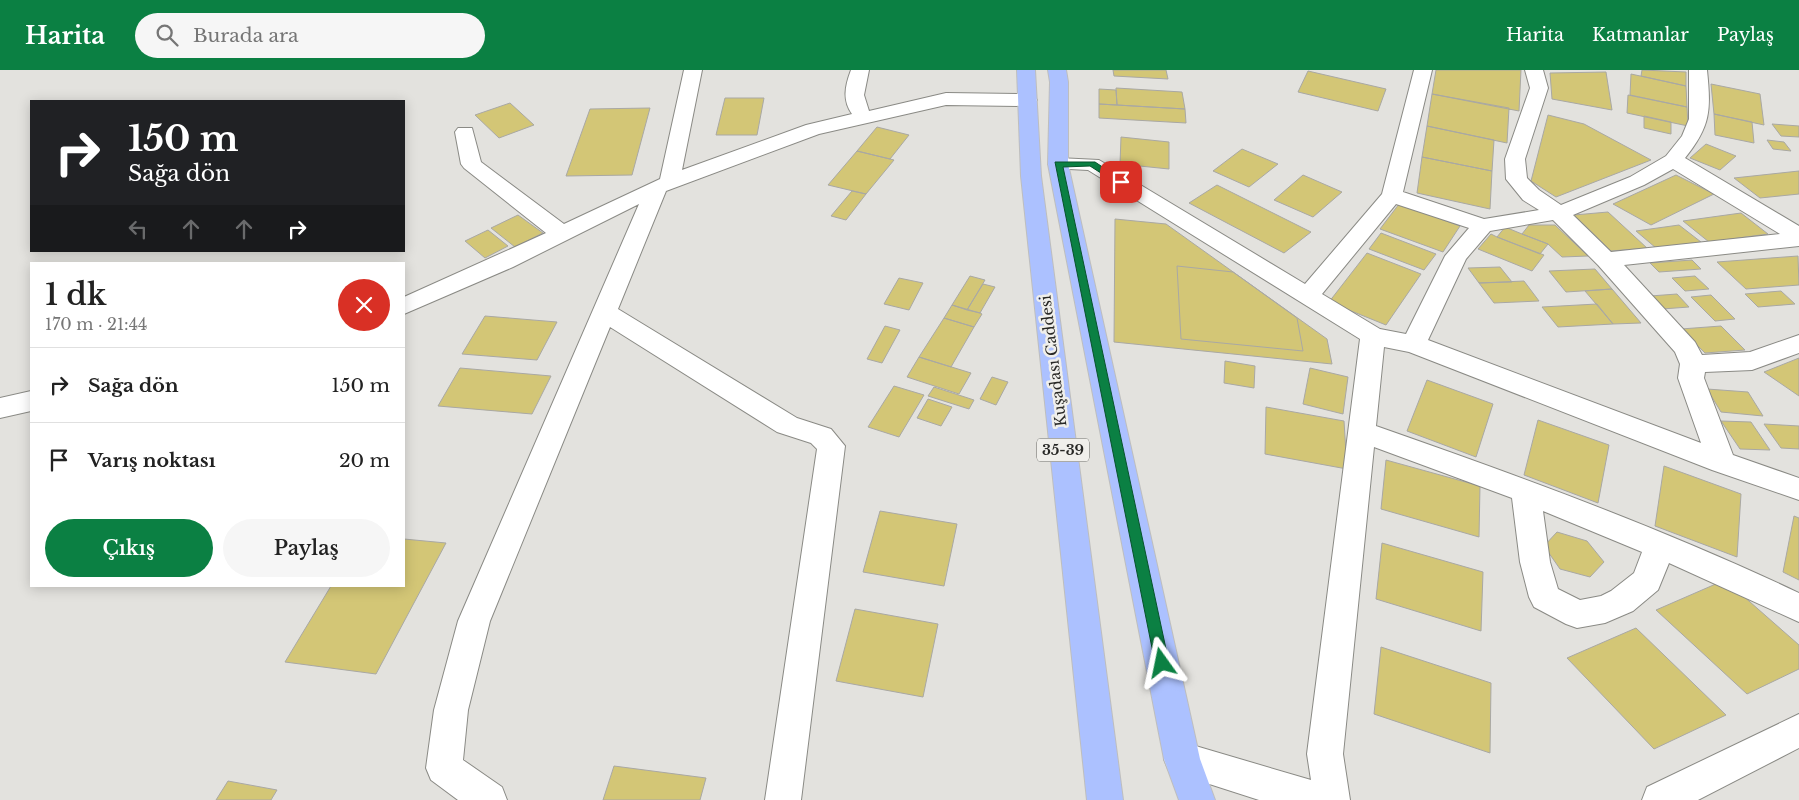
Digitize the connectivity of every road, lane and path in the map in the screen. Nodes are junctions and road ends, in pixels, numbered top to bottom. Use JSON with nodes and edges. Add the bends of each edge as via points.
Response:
{"nodes":[{"id":1,"x":693,"y":70,"type":"edge"},
{"id":2,"x":860,"y":70,"type":"edge"},
{"id":3,"x":1026,"y":70,"type":"edge"},
{"id":4,"x":1057,"y":70,"type":"edge"},
{"id":5,"x":1422,"y":70,"type":"edge"},
{"id":6,"x":1534,"y":70,"type":"edge"},
{"id":7,"x":1698,"y":70,"type":"edge"},
{"id":8,"x":1027,"y":100,"type":"junction"},
{"id":9,"x":864,"y":118,"type":"junction"},
{"id":10,"x":464,"y":132,"type":"dead end"},
{"id":11,"x":1673,"y":160,"type":"junction"},
{"id":12,"x":1058,"y":164,"type":"junction"},
{"id":13,"x":663,"y":185,"type":"junction"},
{"id":14,"x":1392,"y":195,"type":"junction"},
{"id":15,"x":1558,"y":213,"type":"junction"},
{"id":16,"x":1483,"y":226,"type":"junction"},
{"id":17,"x":562,"y":234,"type":"junction"},
{"id":18,"x":1799,"y":237,"type":"edge"},
{"id":19,"x":1606,"y":260,"type":"junction"},
{"id":20,"x":1308,"y":296,"type":"junction"},
{"id":21,"x":405,"y":306,"type":"edge"},
{"id":22,"x":604,"y":312,"type":"junction"},
{"id":23,"x":1373,"y":336,"type":"junction"},
{"id":24,"x":1414,"y":344,"type":"junction"},
{"id":25,"x":1799,"y":344,"type":"edge"},
{"id":26,"x":1693,"y":364,"type":"junction"},
{"id":27,"x":30,"y":401,"type":"edge"},
{"id":28,"x":0,"y":408,"type":"edge"},
{"id":29,"x":1362,"y":432,"type":"junction"},
{"id":30,"x":1722,"y":462,"type":"junction"},
{"id":31,"x":1799,"y":489,"type":"edge"},
{"id":32,"x":1526,"y":492,"type":"junction"},
{"id":33,"x":1659,"y":546,"type":"junction"},
{"id":34,"x":1799,"y":608,"type":"edge"},
{"id":35,"x":1799,"y":730,"type":"edge"},
{"id":36,"x":1182,"y":759,"type":"junction"},
{"id":37,"x":489,"y":800,"type":"edge"},
{"id":38,"x":783,"y":800,"type":"edge"},
{"id":39,"x":1105,"y":800,"type":"edge"},
{"id":40,"x":1197,"y":800,"type":"edge"},
{"id":41,"x":1317,"y":800,"type":"edge"},
{"id":42,"x":1332,"y":800,"type":"edge"},
{"id":43,"x":1660,"y":800,"type":"edge"}],
"edges":[{"from":1,"to":13,"type":"street"},
{"from":2,"to":9,"type":"street","via":[[853,90],[857,110]]},
{"from":3,"to":8,"type":"main road","name":"Kuşadası Caddesi","number":"35-39"},
{"from":4,"to":12,"type":"main road"},
{"from":5,"to":14,"type":"street"},
{"from":6,"to":15,"type":"street","via":[[1539,88],[1515,158],[1517,179],[1532,195]]},
{"from":7,"to":11,"type":"street","via":[[1701,119],[1692,138]]},
{"from":8,"to":9,"type":"street","via":[[946,99]]},
{"from":8,"to":39,"type":"main road","name":"Kuşadası Caddesi","number":"35-39","via":[[1031,176]]},
{"from":9,"to":13,"type":"street","via":[[813,128]]},
{"from":10,"to":17,"type":"street","via":[[471,164]]},
{"from":11,"to":15,"type":"street","via":[[1637,181]]},
{"from":11,"to":18,"type":"street"},
{"from":12,"to":20,"type":"street","via":[[1092,164]]},
{"from":12,"to":36,"type":"main road"},
{"from":13,"to":17,"type":"street"},
{"from":13,"to":22,"type":"street"},
{"from":14,"to":16,"type":"street"},
{"from":14,"to":20,"type":"street"},
{"from":15,"to":16,"type":"street"},
{"from":15,"to":19,"type":"street"},
{"from":16,"to":24,"type":"street","via":[[1456,256]]},
{"from":17,"to":21,"type":"street"},
{"from":18,"to":19,"type":"street"},
{"from":19,"to":26,"type":"street","via":[[1686,348]]},
{"from":20,"to":23,"type":"street"},
{"from":22,"to":37,"type":"street","via":[[474,621],[451,710],[444,768]]},
{"from":22,"to":38,"type":"street","via":[[787,425],[821,436],[831,446]]},
{"from":23,"to":24,"type":"street"},
{"from":23,"to":29,"type":"street"},
{"from":24,"to":30,"type":"street"},
{"from":25,"to":26,"type":"street","via":[[1752,361]]},
{"from":26,"to":30,"type":"street","via":[[1691,378]]},
{"from":27,"to":28,"type":"street"},
{"from":29,"to":32,"type":"street"},
{"from":29,"to":42,"type":"street","via":[[1325,754]]},
{"from":30,"to":31,"type":"street"},
{"from":32,"to":33,"type":"street"},
{"from":32,"to":33,"type":"street","via":[[1534,562],[1545,597],[1577,614],[1605,610],[1647,581]]},
{"from":33,"to":34,"type":"street"},
{"from":35,"to":43,"type":"street"},
{"from":36,"to":40,"type":"main road"},
{"from":36,"to":41,"type":"street"}]}
